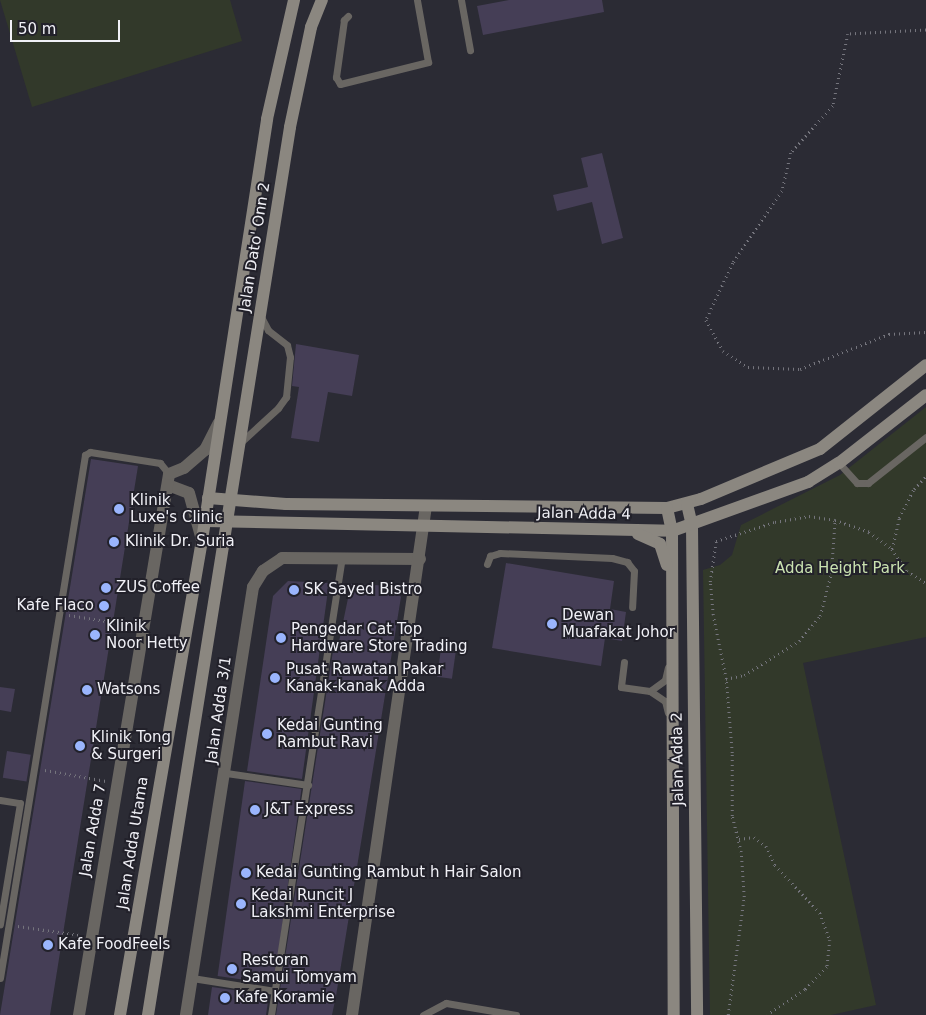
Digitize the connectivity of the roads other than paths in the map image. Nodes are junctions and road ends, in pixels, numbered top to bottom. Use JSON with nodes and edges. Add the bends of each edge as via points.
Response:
{"nodes":[{"id":1,"x":294,"y":0,"type":"edge"},
{"id":2,"x":322,"y":0,"type":"edge"},
{"id":3,"x":417,"y":0,"type":"edge"},
{"id":4,"x":461,"y":0,"type":"edge"},
{"id":5,"x":348,"y":16,"type":"dead end"},
{"id":6,"x":470,"y":50,"type":"dead end"},
{"id":7,"x":261,"y":316,"type":"junction"},
{"id":8,"x":926,"y":364,"type":"edge"},
{"id":9,"x":926,"y":394,"type":"edge"},
{"id":10,"x":220,"y":421,"type":"junction"},
{"id":11,"x":926,"y":437,"type":"edge"},
{"id":12,"x":240,"y":442,"type":"junction"},
{"id":13,"x":839,"y":463,"type":"junction"},
{"id":14,"x":169,"y":479,"type":"junction"},
{"id":15,"x":208,"y":498,"type":"junction"},
{"id":16,"x":231,"y":502,"type":"junction"},
{"id":17,"x":687,"y":504,"type":"junction"},
{"id":18,"x":426,"y":506,"type":"junction"},
{"id":19,"x":667,"y":508,"type":"junction"},
{"id":20,"x":205,"y":520,"type":"junction"},
{"id":21,"x":228,"y":523,"type":"junction"},
{"id":22,"x":692,"y":526,"type":"junction"},
{"id":23,"x":424,"y":528,"type":"junction"},
{"id":24,"x":627,"y":531,"type":"junction"},
{"id":25,"x":672,"y":532,"type":"junction"},
{"id":26,"x":202,"y":540,"type":"junction"},
{"id":27,"x":420,"y":558,"type":"junction"},
{"id":28,"x":342,"y":559,"type":"junction"},
{"id":29,"x":487,"y":564,"type":"dead end"},
{"id":30,"x":672,"y":587,"type":"junction"},
{"id":31,"x":632,"y":607,"type":"dead end"},
{"id":32,"x":672,"y":628,"type":"junction"},
{"id":33,"x":624,"y":662,"type":"dead end"},
{"id":34,"x":650,"y":691,"type":"junction"},
{"id":35,"x":226,"y":773,"type":"junction"},
{"id":36,"x":673,"y":773,"type":"junction"},
{"id":37,"x":308,"y":785,"type":"junction"},
{"id":38,"x":0,"y":800,"type":"edge"},
{"id":39,"x":0,"y":924,"type":"edge"},
{"id":40,"x":0,"y":978,"type":"edge"},
{"id":41,"x":192,"y":978,"type":"junction"},
{"id":42,"x":275,"y":990,"type":"junction"},
{"id":43,"x":78,"y":1015,"type":"edge"},
{"id":44,"x":120,"y":1015,"type":"edge"},
{"id":45,"x":148,"y":1015,"type":"edge"},
{"id":46,"x":186,"y":1015,"type":"edge"},
{"id":47,"x":271,"y":1015,"type":"edge"},
{"id":48,"x":352,"y":1015,"type":"edge"},
{"id":49,"x":423,"y":1015,"type":"edge"},
{"id":50,"x":516,"y":1015,"type":"edge"},
{"id":51,"x":674,"y":1015,"type":"edge"},
{"id":52,"x":697,"y":1015,"type":"edge"}],
"edges":[{"from":1,"to":10,"type":"street","name":"Jalan Dato' Onn 2","via":[[267,119]]},
{"from":2,"to":7,"type":"street","name":"Jalan Dato' Onn 2","via":[[312,27],[290,127]]},
{"from":3,"to":5,"type":"lane","via":[[428,62],[340,84],[336,77],[344,20]]},
{"from":4,"to":6,"type":"lane"},
{"from":7,"to":12,"type":"street","name":"Jalan Dato' Onn 2"},
{"from":7,"to":12,"type":"lane","via":[[268,330],[287,345],[290,357],[286,397]]},
{"from":8,"to":17,"type":"street","name":"Jalan Adda 4","via":[[820,449]]},
{"from":9,"to":13,"type":"street","name":"Jalan Adda 4"},
{"from":10,"to":14,"type":"street","via":[[205,450]]},
{"from":10,"to":15,"type":"street","name":"Jalan Dato' Onn 2"},
{"from":11,"to":13,"type":"lane","via":[[868,484],[857,483]]},
{"from":12,"to":16,"type":"street","name":"Jalan Dato' Onn 2"},
{"from":13,"to":22,"type":"street","name":"Jalan Adda 4","via":[[808,482]]},
{"from":14,"to":26,"type":"street","via":[[189,493]]},
{"from":14,"to":40,"type":"lane","via":[[160,463],[87,452]]},
{"from":14,"to":43,"type":"street","name":"Jalan Adda 7"},
{"from":15,"to":16,"type":"street","name":"Jalan Adda 4"},
{"from":15,"to":20,"type":"street","name":"Jalan Adda Utama"},
{"from":16,"to":18,"type":"street","name":"Jalan Adda 4"},
{"from":16,"to":21,"type":"street"},
{"from":17,"to":19,"type":"street","name":"Jalan Adda 4"},
{"from":17,"to":22,"type":"street","name":"Jalan Adda 2"},
{"from":18,"to":19,"type":"street","name":"Jalan Adda 4"},
{"from":18,"to":23,"type":"street"},
{"from":19,"to":25,"type":"street","name":"Jalan Adda 2"},
{"from":20,"to":21,"type":"street","name":"Jalan Adda 4"},
{"from":20,"to":26,"type":"street","name":"Jalan Adda Utama"},
{"from":21,"to":23,"type":"street","name":"Jalan Adda 4"},
{"from":21,"to":45,"type":"street"},
{"from":22,"to":25,"type":"street","name":"Jalan Adda 4"},
{"from":22,"to":52,"type":"street","name":"Jalan Adda 2"},
{"from":23,"to":24,"type":"street","name":"Jalan Adda 4"},
{"from":23,"to":27,"type":"street"},
{"from":24,"to":25,"type":"street","name":"Jalan Adda 4"},
{"from":24,"to":30,"type":"street","via":[[660,544],[665,552]]},
{"from":25,"to":30,"type":"street","name":"Jalan Adda 2"},
{"from":26,"to":44,"type":"street","name":"Jalan Adda Utama"},
{"from":27,"to":28,"type":"street","name":"Jalan Adda 3/1"},
{"from":27,"to":48,"type":"street"},
{"from":28,"to":35,"type":"street","name":"Jalan Adda 3/1","via":[[282,558],[263,571],[253,587]]},
{"from":28,"to":37,"type":"lane"},
{"from":29,"to":31,"type":"lane","via":[[490,556],[500,553],[612,558],[627,562],[634,571]]},
{"from":30,"to":32,"type":"street","name":"Jalan Adda 2"},
{"from":32,"to":34,"type":"lane","via":[[665,680]]},
{"from":32,"to":36,"type":"street","name":"Jalan Adda 2"},
{"from":33,"to":34,"type":"lane","via":[[621,687]]},
{"from":34,"to":36,"type":"lane","via":[[665,701],[668,708],[667,761]]},
{"from":35,"to":37,"type":"lane"},
{"from":35,"to":41,"type":"street","name":"Jalan Adda 3/1"},
{"from":36,"to":51,"type":"street","name":"Jalan Adda 2"},
{"from":37,"to":42,"type":"lane"},
{"from":38,"to":39,"type":"lane","via":[[20,803]]},
{"from":41,"to":42,"type":"lane"},
{"from":41,"to":46,"type":"street","name":"Jalan Adda 3/1"},
{"from":42,"to":47,"type":"lane"},
{"from":49,"to":50,"type":"lane","via":[[446,1003]]}]}
